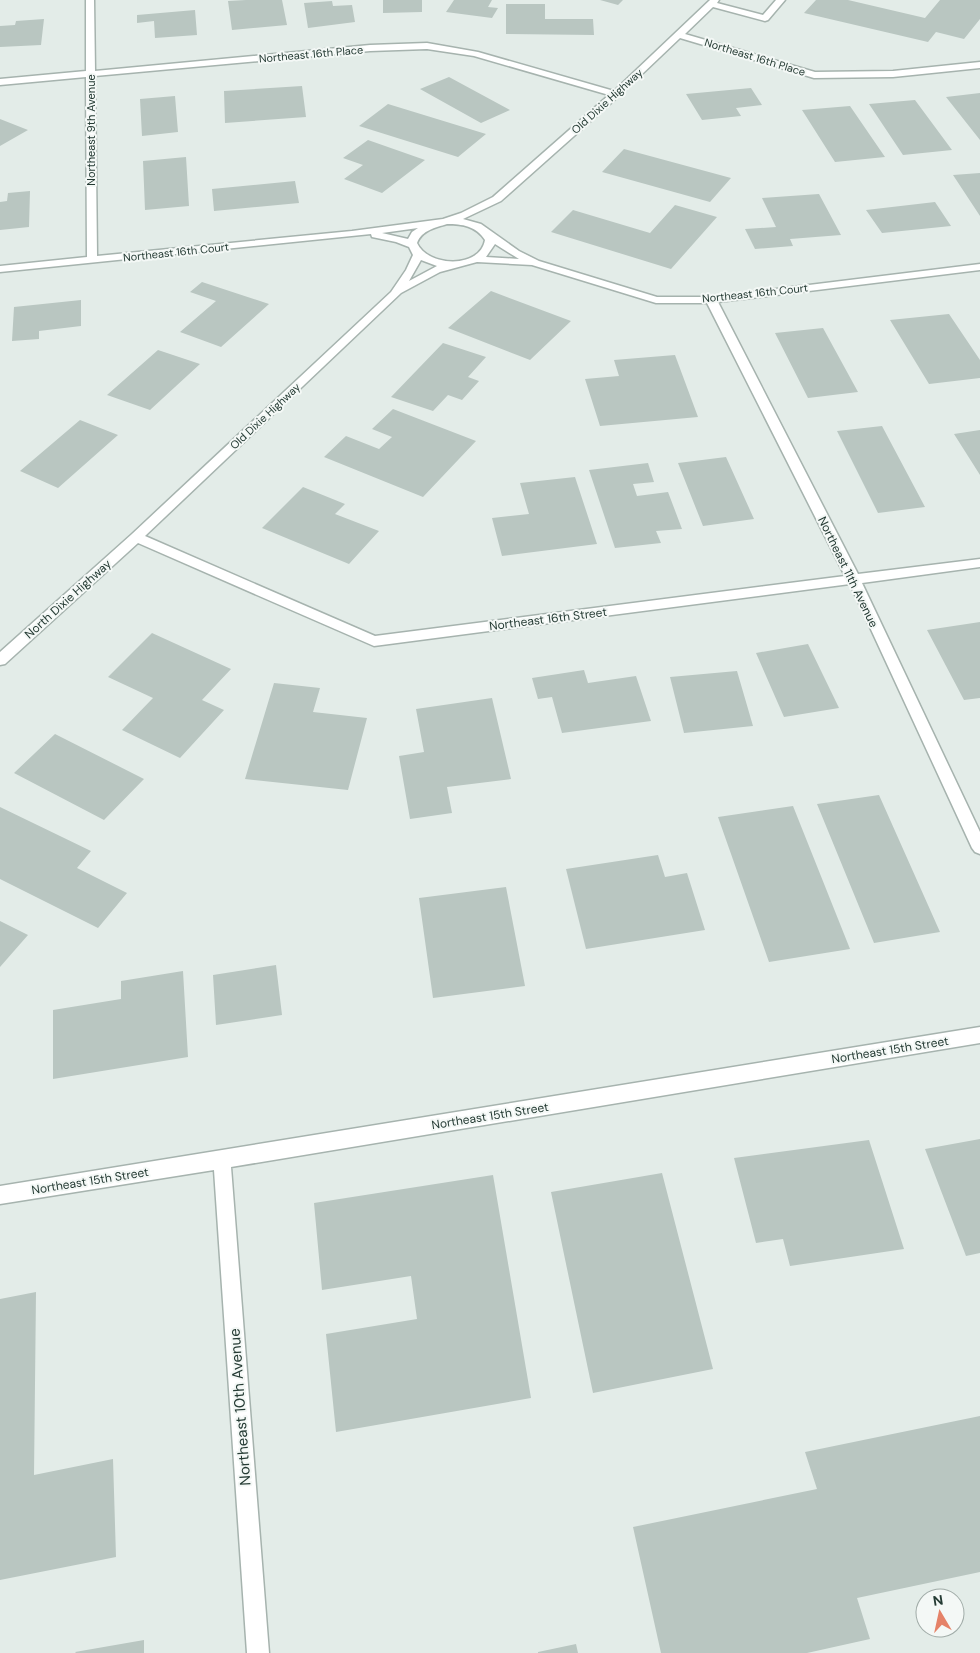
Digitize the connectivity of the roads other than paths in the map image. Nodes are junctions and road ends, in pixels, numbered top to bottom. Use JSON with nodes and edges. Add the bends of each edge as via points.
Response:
{"nodes":[{"id":1,"x":90,"y":0,"type":"edge"},
{"id":2,"x":781,"y":0,"type":"edge"},
{"id":3,"x":713,"y":2,"type":"edge"},
{"id":4,"x":680,"y":35,"type":"junction"},
{"id":5,"x":980,"y":65,"type":"edge"},
{"id":6,"x":90,"y":74,"type":"junction"},
{"id":7,"x":0,"y":82,"type":"edge"},
{"id":8,"x":616,"y":94,"type":"junction"},
{"id":9,"x":497,"y":199,"type":"junction"},
{"id":10,"x":446,"y":221,"type":"junction"},
{"id":11,"x":433,"y":224,"type":"junction"},
{"id":12,"x":485,"y":232,"type":"junction"},
{"id":13,"x":352,"y":234,"type":"junction"},
{"id":14,"x":412,"y":245,"type":"junction"},
{"id":15,"x":418,"y":255,"type":"junction"},
{"id":16,"x":477,"y":259,"type":"junction"},
{"id":17,"x":92,"y":260,"type":"junction"},
{"id":18,"x":535,"y":263,"type":"junction"},
{"id":19,"x":454,"y":264,"type":"junction"},
{"id":20,"x":980,"y":267,"type":"edge"},
{"id":21,"x":0,"y":269,"type":"edge"},
{"id":22,"x":395,"y":294,"type":"junction"},
{"id":23,"x":711,"y":300,"type":"junction"},
{"id":24,"x":136,"y":537,"type":"junction"},
{"id":25,"x":980,"y":563,"type":"edge"},
{"id":26,"x":854,"y":580,"type":"junction"},
{"id":27,"x":0,"y":660,"type":"edge"},
{"id":28,"x":980,"y":848,"type":"edge"},
{"id":29,"x":980,"y":1035,"type":"edge"},
{"id":30,"x":222,"y":1160,"type":"junction"},
{"id":31,"x":0,"y":1195,"type":"edge"},
{"id":32,"x":258,"y":1653,"type":"edge"}],
"edges":[{"from":1,"to":6,"type":"street","name":"Northeast 9th Avenue"},
{"from":2,"to":3,"type":"street","via":[[765,18]]},
{"from":3,"to":4,"type":"street","name":"Old Dixie Highway"},
{"from":4,"to":5,"type":"street","name":"Northeast 16th Place","via":[[814,74],[893,74]]},
{"from":4,"to":8,"type":"street","name":"Old Dixie Highway"},
{"from":6,"to":7,"type":"street","name":"Northeast 16th Place"},
{"from":6,"to":8,"type":"street","name":"Northeast 16th Place","via":[[370,48],[427,46],[475,54]]},
{"from":6,"to":17,"type":"street","name":"Northeast 9th Avenue"},
{"from":8,"to":9,"type":"street","name":"Old Dixie Highway"},
{"from":9,"to":10,"type":"street","name":"Old Dixie Highway"},
{"from":9,"to":12,"type":"street","name":"Old Dixie Highway","via":[[487,216]]},
{"from":10,"to":11,"type":"street","name":"Old Dixie Highway"},
{"from":10,"to":12,"type":"street","name":"Northeast 16th Court","via":[[467,223]]},
{"from":11,"to":13,"type":"street","name":"Northeast 16th Court"},
{"from":11,"to":14,"type":"street","via":[[416,232]]},
{"from":12,"to":16,"type":"street","name":"Old Dixie Highway","via":[[490,240],[489,247]]},
{"from":12,"to":18,"type":"street","name":"Northeast 16th Court","via":[[515,254]]},
{"from":13,"to":14,"type":"street","name":"Northeast 16th Court","via":[[399,239]]},
{"from":13,"to":17,"type":"street","name":"Northeast 16th Court"},
{"from":14,"to":15,"type":"street"},
{"from":15,"to":19,"type":"street","via":[[428,261]]},
{"from":15,"to":22,"type":"street","name":"Old Dixie Highway"},
{"from":16,"to":18,"type":"street","name":"Northeast 16th Court"},
{"from":16,"to":19,"type":"street","name":"Northeast 16th Court"},
{"from":17,"to":21,"type":"street","name":"Northeast 16th Court"},
{"from":18,"to":23,"type":"street","name":"Northeast 16th Court","via":[[656,300]]},
{"from":19,"to":22,"type":"street","name":"Old Dixie Highway","via":[[436,270]]},
{"from":20,"to":23,"type":"street","name":"Northeast 16th Court"},
{"from":22,"to":24,"type":"street","name":"Old Dixie Highway"},
{"from":23,"to":26,"type":"street","name":"Northeast 11th Avenue"},
{"from":24,"to":26,"type":"street","name":"Northeast 16th Street","via":[[374,641]]},
{"from":24,"to":27,"type":"street","name":"North Dixie Highway"},
{"from":25,"to":26,"type":"street","name":"Northeast 16th Street"},
{"from":26,"to":28,"type":"street","name":"Northeast 11th Avenue"},
{"from":29,"to":30,"type":"street","name":"Northeast 15th Street"},
{"from":30,"to":31,"type":"street","name":"Northeast 15th Street"},
{"from":30,"to":32,"type":"street","name":"Northeast 10th Avenue"}]}
